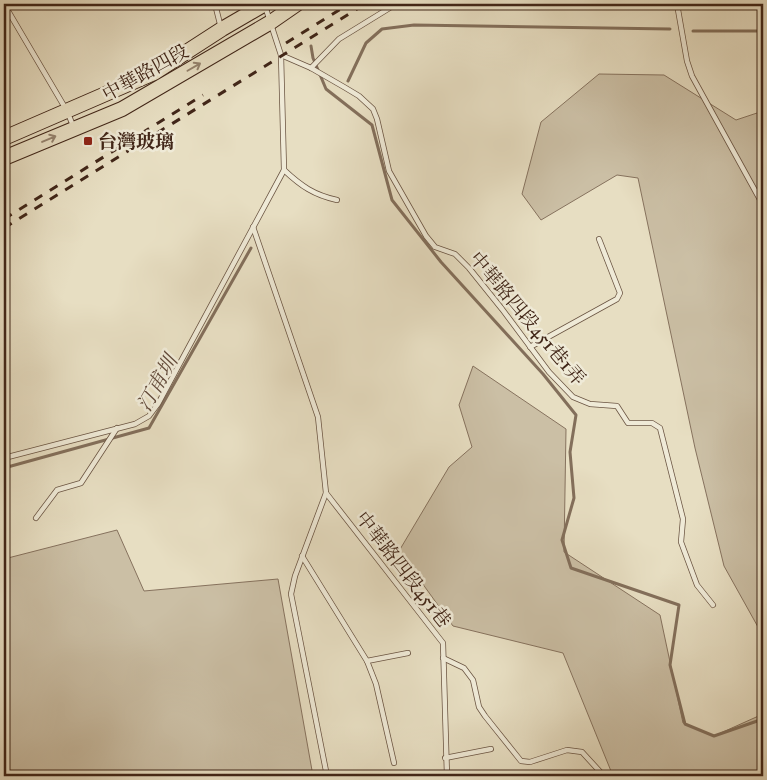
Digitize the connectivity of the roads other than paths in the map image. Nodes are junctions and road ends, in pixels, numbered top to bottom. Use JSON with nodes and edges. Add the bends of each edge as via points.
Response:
{"nodes":[{"id":1,"x":4,"y":4,"type":"edge"},
{"id":2,"x":215,"y":4,"type":"edge"},
{"id":3,"x":265,"y":4,"type":"edge"},
{"id":4,"x":297,"y":4,"type":"edge"},
{"id":5,"x":396,"y":4,"type":"edge"},
{"id":6,"x":677,"y":4,"type":"edge"},
{"id":7,"x":271,"y":22,"type":"junction"},
{"id":8,"x":222,"y":29,"type":"junction"},
{"id":9,"x":281,"y":55,"type":"junction"},
{"id":10,"x":311,"y":68,"type":"junction"},
{"id":11,"x":67,"y":111,"type":"junction"},
{"id":12,"x":74,"y":129,"type":"junction"},
{"id":13,"x":4,"y":138,"type":"edge"},
{"id":14,"x":4,"y":158,"type":"edge"},
{"id":15,"x":284,"y":170,"type":"junction"},
{"id":16,"x":337,"y":200,"type":"dead end"},
{"id":17,"x":763,"y":205,"type":"edge"},
{"id":18,"x":253,"y":227,"type":"junction"},
{"id":19,"x":600,"y":239,"type":"dead end"},
{"id":20,"x":530,"y":347,"type":"junction"},
{"id":21,"x":117,"y":428,"type":"junction"},
{"id":22,"x":4,"y":458,"type":"edge"},
{"id":23,"x":326,"y":493,"type":"junction"},
{"id":24,"x":36,"y":518,"type":"dead end"},
{"id":25,"x":302,"y":556,"type":"junction"},
{"id":26,"x":713,"y":604,"type":"dead end"},
{"id":27,"x":408,"y":653,"type":"dead end"},
{"id":28,"x":443,"y":658,"type":"junction"},
{"id":29,"x":367,"y":661,"type":"junction"},
{"id":30,"x":491,"y":749,"type":"dead end"},
{"id":31,"x":445,"y":758,"type":"junction"},
{"id":32,"x":394,"y":763,"type":"dead end"},
{"id":33,"x":327,"y":776,"type":"edge"},
{"id":34,"x":447,"y":776,"type":"edge"},
{"id":35,"x":604,"y":776,"type":"edge"}],
"edges":[{"from":1,"to":11,"type":"lane"},
{"from":2,"to":8,"type":"lane"},
{"from":3,"to":7,"type":"lane"},
{"from":3,"to":8,"type":"main road","name":"中華路四段"},
{"from":4,"to":7,"type":"main road","name":"中華路四段"},
{"from":5,"to":10,"type":"lane","via":[[339,39]]},
{"from":6,"to":17,"type":"lane","via":[[692,76]]},
{"from":7,"to":9,"type":"lane"},
{"from":12,"to":7,"type":"main road","name":"中華路四段","one_way":true,"via":[[122,109]]},
{"from":8,"to":11,"type":"main road","name":"中華路四段","via":[[154,73]]},
{"from":9,"to":10,"type":"lane","name":"中華路四段451巷1弄"},
{"from":9,"to":15,"type":"lane"},
{"from":10,"to":20,"type":"lane","name":"中華路四段451巷1弄","via":[[358,96],[373,109],[389,172],[426,236],[435,247],[455,254],[469,268]]},
{"from":11,"to":12,"type":"lane"},
{"from":11,"to":13,"type":"main road","name":"中華路四段"},
{"from":14,"to":12,"type":"main road","name":"中華路四段","one_way":true},
{"from":15,"to":16,"type":"lane","via":[[300,186],[322,197]]},
{"from":15,"to":18,"type":"lane"},
{"from":18,"to":21,"type":"lane","via":[[158,404],[149,416],[135,424]]},
{"from":18,"to":23,"type":"lane","via":[[318,417]]},
{"from":19,"to":20,"type":"lane","via":[[620,293],[617,299]]},
{"from":20,"to":26,"type":"lane","name":"中華路四段451巷1弄","via":[[548,372],[573,397],[590,404],[617,406],[628,423],[652,423],[660,428],[683,519],[681,542],[697,585]]},
{"from":21,"to":22,"type":"lane"},
{"from":21,"to":24,"type":"lane","via":[[81,483],[57,490]]},
{"from":23,"to":25,"type":"lane"},
{"from":23,"to":28,"type":"lane","name":"中華路四段451巷","via":[[443,643]]},
{"from":25,"to":29,"type":"lane"},
{"from":25,"to":33,"type":"lane","via":[[291,594]]},
{"from":27,"to":29,"type":"lane"},
{"from":28,"to":31,"type":"lane","name":"中華路四段451巷"},
{"from":28,"to":35,"type":"lane","via":[[464,668],[473,680],[482,712],[520,761],[530,762],[567,750],[582,752]]},
{"from":29,"to":32,"type":"lane","via":[[376,684]]},
{"from":30,"to":31,"type":"lane"},
{"from":31,"to":34,"type":"lane","name":"中華路四段451巷"}]}
